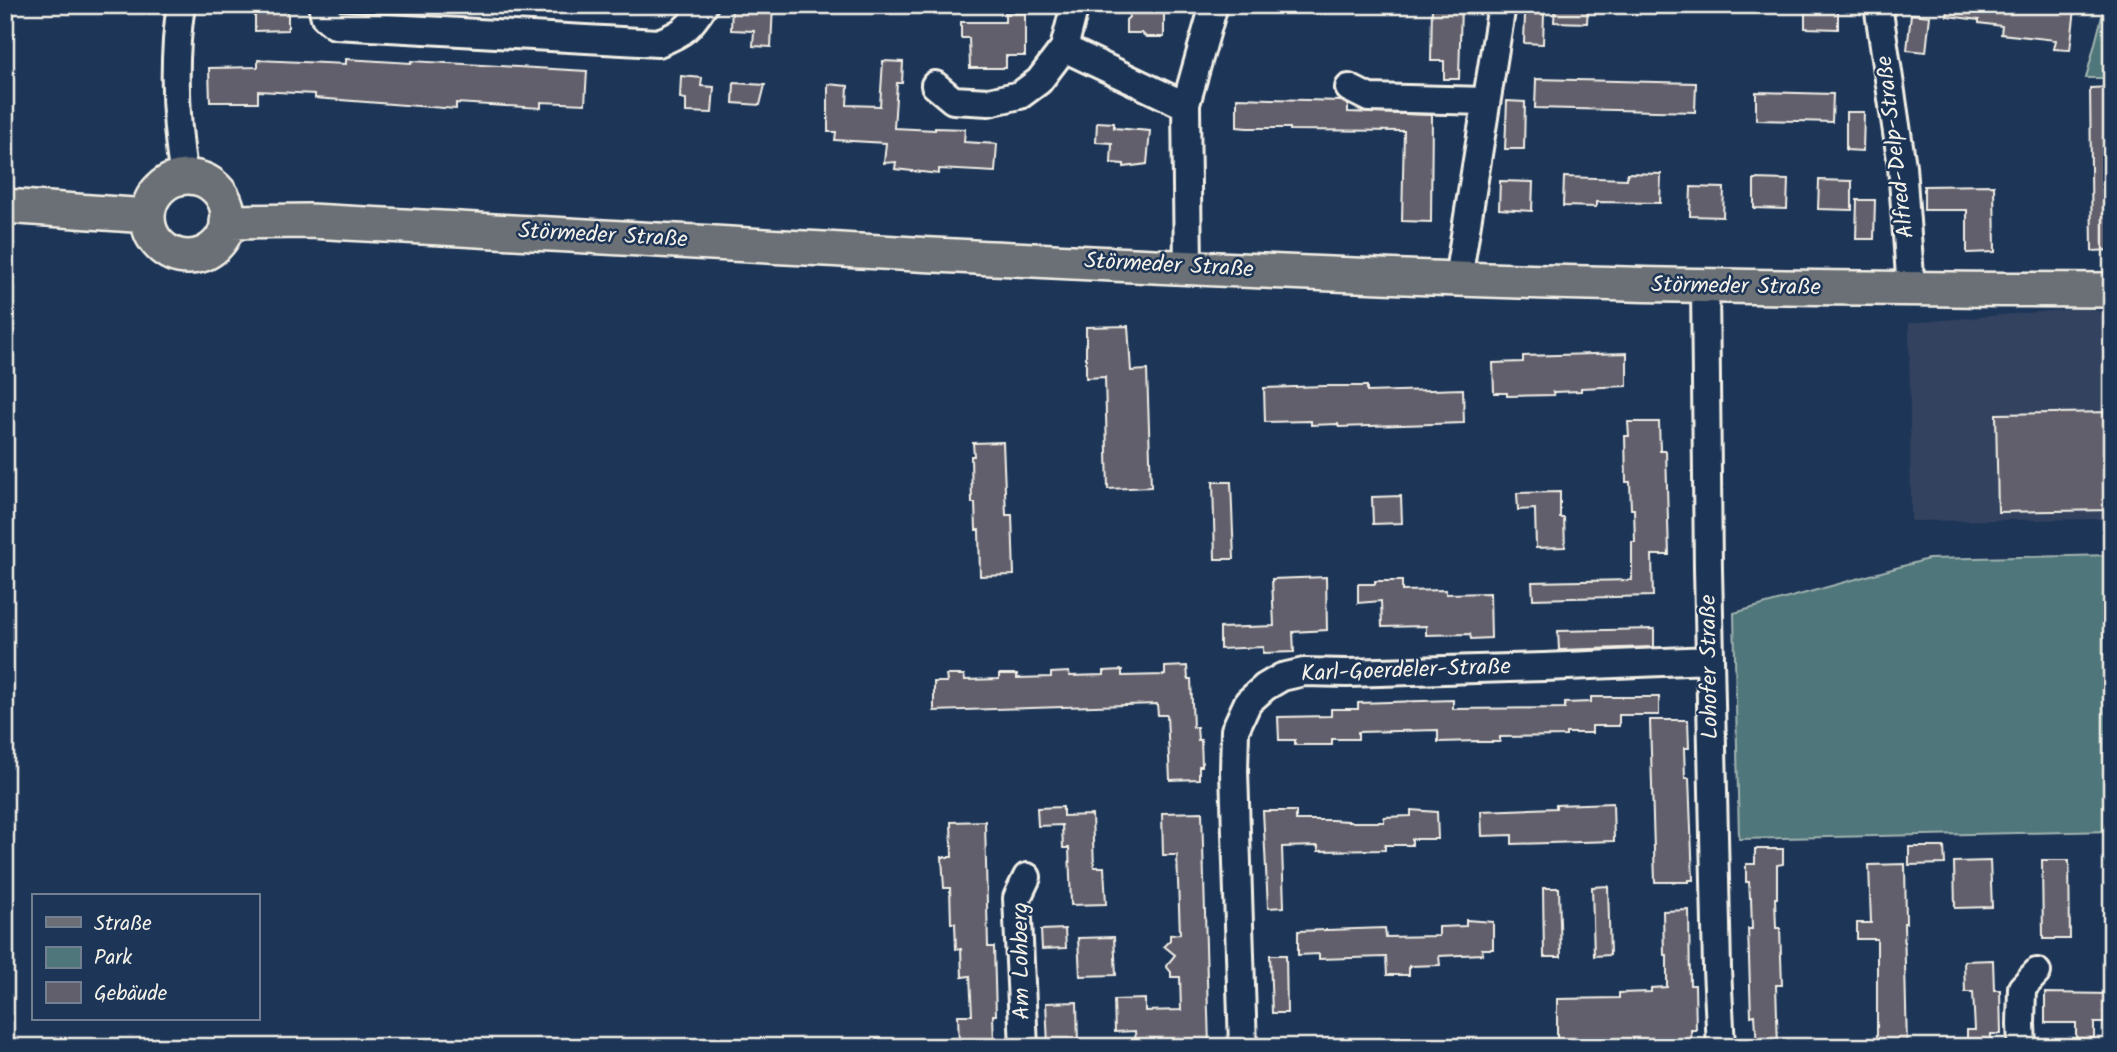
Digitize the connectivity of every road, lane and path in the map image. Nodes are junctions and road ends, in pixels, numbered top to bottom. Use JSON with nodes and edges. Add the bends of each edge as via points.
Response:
{"nodes":[{"id":1,"x":181,"y":5,"type":"edge"},
{"id":2,"x":323,"y":5,"type":"edge"},
{"id":3,"x":704,"y":5,"type":"edge"},
{"id":4,"x":1075,"y":5,"type":"edge"},
{"id":5,"x":1214,"y":5,"type":"edge"},
{"id":6,"x":1502,"y":5,"type":"edge"},
{"id":7,"x":1878,"y":5,"type":"edge"},
{"id":8,"x":1064,"y":48,"type":"junction"},
{"id":9,"x":935,"y":85,"type":"dead end"},
{"id":10,"x":1349,"y":88,"type":"dead end"},
{"id":11,"x":1486,"y":101,"type":"junction"},
{"id":12,"x":1186,"y":103,"type":"junction"},
{"id":13,"x":184,"y":178,"type":"junction"},
{"id":14,"x":5,"y":206,"type":"edge"},
{"id":15,"x":148,"y":216,"type":"junction"},
{"id":16,"x":228,"y":222,"type":"junction"},
{"id":17,"x":1188,"y":268,"type":"junction"},
{"id":18,"x":1458,"y":279,"type":"junction"},
{"id":19,"x":1705,"y":286,"type":"junction"},
{"id":20,"x":1911,"y":290,"type":"junction"},
{"id":21,"x":2112,"y":290,"type":"edge"},
{"id":22,"x":1710,"y":660,"type":"junction"},
{"id":23,"x":1027,"y":877,"type":"dead end"},
{"id":24,"x":2037,"y":972,"type":"dead end"},
{"id":25,"x":1024,"y":1047,"type":"edge"},
{"id":26,"x":1243,"y":1047,"type":"edge"},
{"id":27,"x":1721,"y":1047,"type":"edge"},
{"id":28,"x":2022,"y":1047,"type":"edge"}],
"edges":[{"from":1,"to":13,"type":"street","via":[[174,97]]},
{"from":2,"to":3,"type":"street","via":[[325,17],[335,25],[658,43],[690,27]]},
{"from":4,"to":8,"type":"street"},
{"from":5,"to":12,"type":"street"},
{"from":6,"to":11,"type":"street"},
{"from":7,"to":20,"type":"street","name":"Alfred-Delp-Straße","via":[[1902,166]]},
{"from":8,"to":9,"type":"street","via":[[1039,81],[1020,95],[989,102],[953,100]]},
{"from":8,"to":12,"type":"street"},
{"from":10,"to":11,"type":"street","via":[[1369,98]]},
{"from":11,"to":18,"type":"street"},
{"from":12,"to":17,"type":"street"},
{"from":13,"to":15,"type":"main road","via":[[159,190]]},
{"from":13,"to":16,"type":"main road","via":[[207,182],[216,190]]},
{"from":14,"to":15,"type":"main road"},
{"from":15,"to":16,"type":"main road","via":[[154,239],[171,254],[183,257],[207,252],[221,240]]},
{"from":16,"to":17,"type":"main road","name":"Störmeder Straße","via":[[309,220]]},
{"from":17,"to":18,"type":"main road","name":"Störmeder Straße"},
{"from":18,"to":19,"type":"main road","name":"Störmeder Straße"},
{"from":19,"to":20,"type":"main road","name":"Störmeder Straße"},
{"from":19,"to":22,"type":"street","name":"Lohofer Straße"},
{"from":20,"to":21,"type":"main road","name":"Störmeder Straße"},
{"from":22,"to":26,"type":"street","name":"Karl-Goerdeler-Straße","via":[[1304,672],[1265,687],[1248,702],[1236,730]]},
{"from":22,"to":27,"type":"street","name":"Lohofer Straße"},
{"from":23,"to":25,"type":"street","name":"Am Lohberg","via":[[1017,898]]},
{"from":24,"to":28,"type":"street","via":[[2022,988]]}]}
